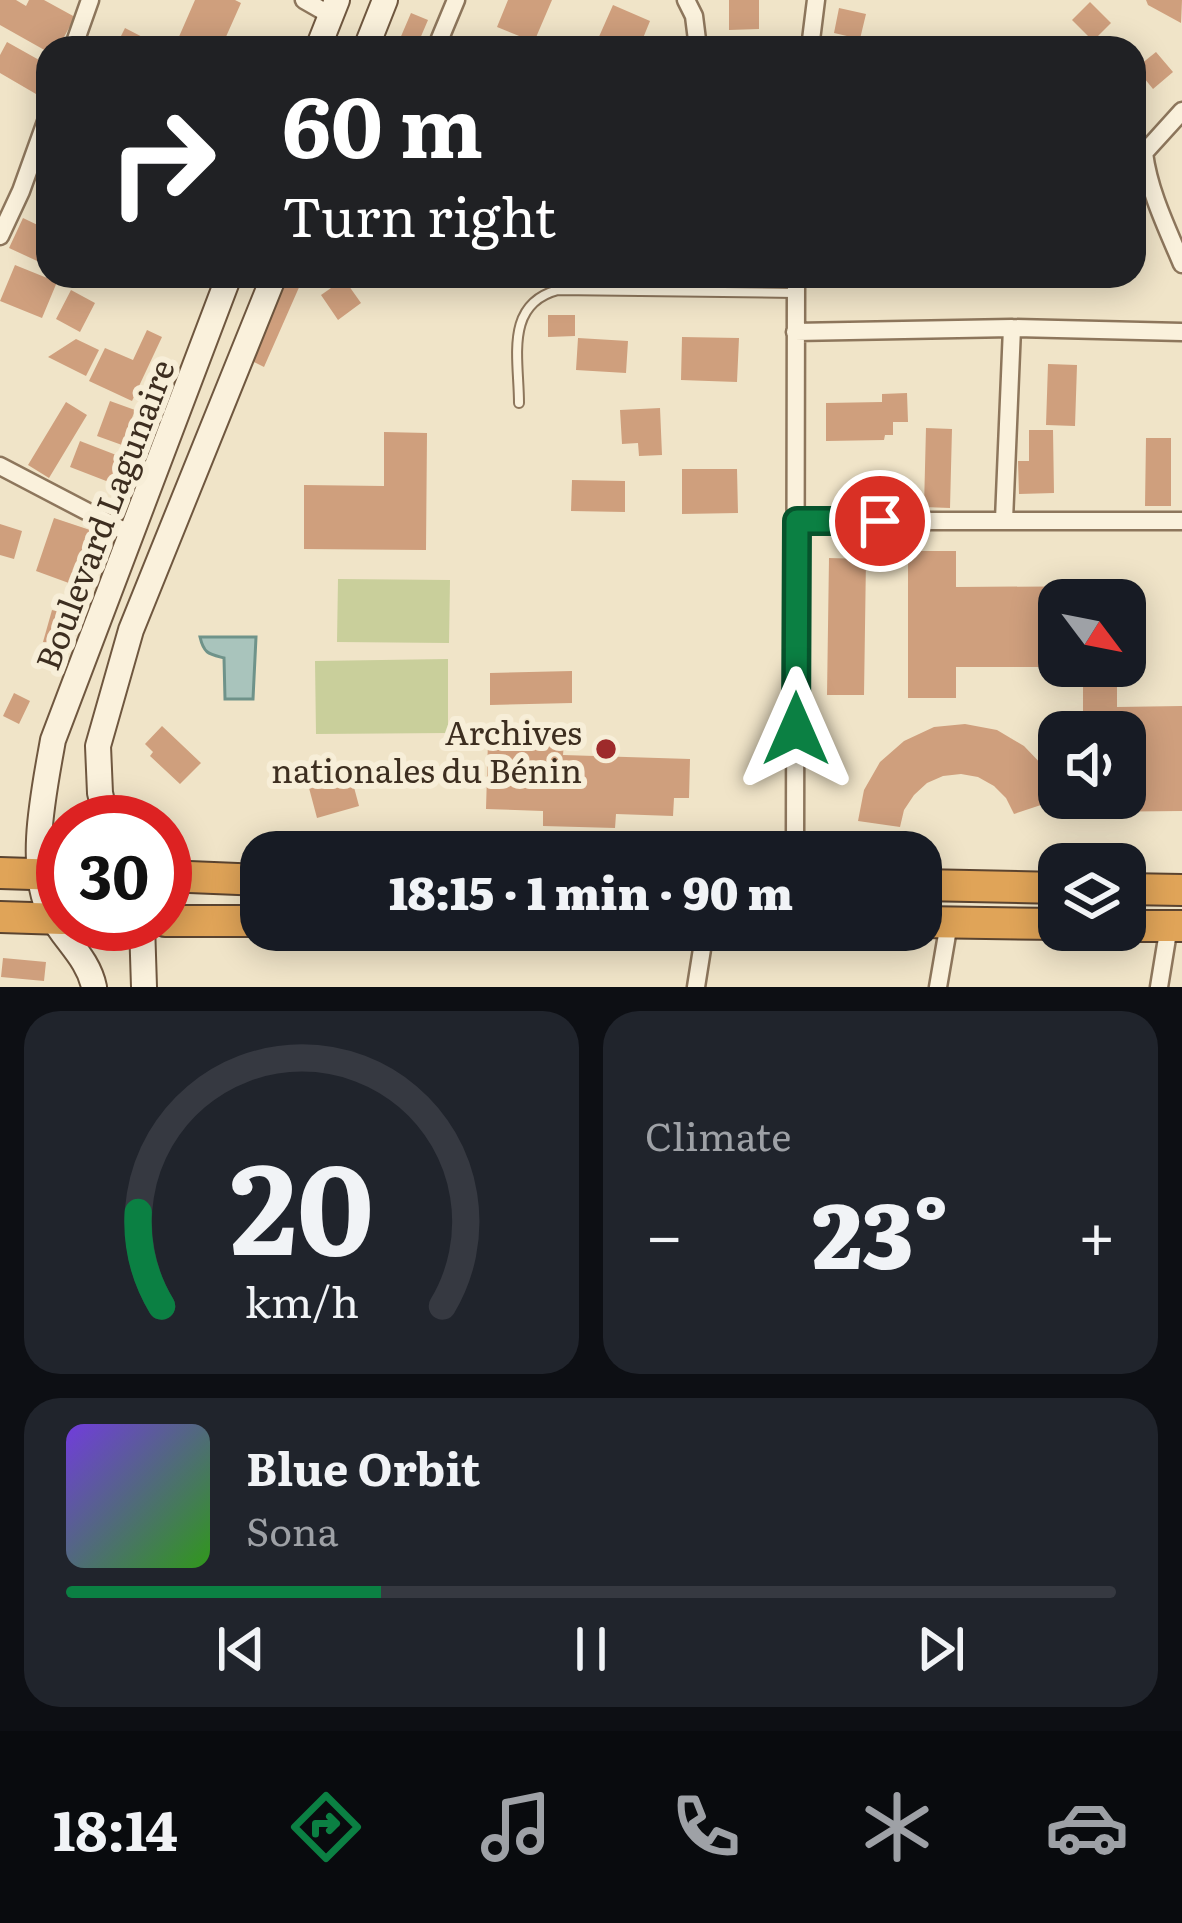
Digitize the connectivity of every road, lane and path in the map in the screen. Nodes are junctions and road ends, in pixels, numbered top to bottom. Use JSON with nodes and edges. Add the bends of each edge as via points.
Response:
{"nodes":[{"id":1,"x":90,"y":0,"type":"edge"},
{"id":2,"x":304,"y":0,"type":"edge"},
{"id":3,"x":385,"y":0,"type":"edge"},
{"id":4,"x":456,"y":0,"type":"edge"},
{"id":5,"x":686,"y":0,"type":"edge"},
{"id":6,"x":816,"y":0,"type":"edge"},
{"id":7,"x":334,"y":8,"type":"edge"},
{"id":8,"x":77,"y":36,"type":"edge"},
{"id":9,"x":323,"y":36,"type":"edge"},
{"id":10,"x":371,"y":36,"type":"edge"},
{"id":11,"x":441,"y":36,"type":"edge"},
{"id":12,"x":696,"y":36,"type":"edge"},
{"id":13,"x":812,"y":36,"type":"edge"},
{"id":14,"x":1182,"y":112,"type":"edge"},
{"id":15,"x":36,"y":149,"type":"edge"},
{"id":16,"x":1146,"y":151,"type":"edge"},
{"id":17,"x":1146,"y":167,"type":"edge"},
{"id":18,"x":0,"y":236,"type":"edge"},
{"id":19,"x":1182,"y":264,"type":"edge"},
{"id":20,"x":225,"y":288,"type":"edge"},
{"id":21,"x":269,"y":288,"type":"edge"},
{"id":22,"x":653,"y":288,"type":"edge"},
{"id":23,"x":795,"y":288,"type":"edge"},
{"id":24,"x":1012,"y":328,"type":"junction"},
{"id":25,"x":795,"y":332,"type":"junction"},
{"id":26,"x":1182,"y":332,"type":"edge"},
{"id":27,"x":519,"y":403,"type":"dead end"},
{"id":28,"x":0,"y":466,"type":"edge"},
{"id":29,"x":1004,"y":520,"type":"junction"},
{"id":30,"x":797,"y":521,"type":"junction"},
{"id":31,"x":1182,"y":521,"type":"edge"},
{"id":32,"x":132,"y":535,"type":"junction"},
{"id":33,"x":44,"y":795,"type":"edge"},
{"id":34,"x":100,"y":795,"type":"edge"},
{"id":35,"x":795,"y":831,"type":"edge"},
{"id":36,"x":0,"y":873,"type":"edge"},
{"id":37,"x":36,"y":874,"type":"edge"},
{"id":38,"x":192,"y":877,"type":"edge"},
{"id":39,"x":240,"y":879,"type":"edge"},
{"id":40,"x":942,"y":885,"type":"edge"},
{"id":41,"x":1038,"y":888,"type":"edge"},
{"id":42,"x":1146,"y":889,"type":"edge"},
{"id":43,"x":1182,"y":890,"type":"edge"},
{"id":44,"x":0,"y":917,"type":"edge"},
{"id":45,"x":36,"y":918,"type":"edge"},
{"id":46,"x":192,"y":921,"type":"edge"},
{"id":47,"x":240,"y":921,"type":"edge"},
{"id":48,"x":942,"y":922,"type":"edge"},
{"id":49,"x":1038,"y":924,"type":"edge"},
{"id":50,"x":1176,"y":926,"type":"edge"},
{"id":51,"x":78,"y":951,"type":"edge"},
{"id":52,"x":143,"y":951,"type":"edge"},
{"id":53,"x":702,"y":951,"type":"edge"},
{"id":54,"x":936,"y":951,"type":"edge"},
{"id":55,"x":94,"y":987,"type":"edge"},
{"id":56,"x":144,"y":987,"type":"edge"},
{"id":57,"x":696,"y":987,"type":"edge"},
{"id":58,"x":938,"y":987,"type":"edge"},
{"id":59,"x":1159,"y":987,"type":"edge"}],
"edges":[{"from":1,"to":8,"type":"street"},
{"from":2,"to":7,"type":"street"},
{"from":3,"to":10,"type":"main road"},
{"from":4,"to":11,"type":"street"},
{"from":5,"to":12,"type":"street"},
{"from":6,"to":13,"type":"street"},
{"from":7,"to":9,"type":"main road"},
{"from":14,"to":16,"type":"street"},
{"from":15,"to":18,"type":"street"},
{"from":17,"to":19,"type":"street"},
{"from":20,"to":32,"type":"main road","name":"Boulevard Lagunaire"},
{"from":21,"to":34,"type":"main road","name":"Boulevard Lagunaire","via":[[126,649],[98,746]]},
{"from":22,"to":27,"type":"lane","via":[[541,294],[519,325]]},
{"from":23,"to":25,"type":"street"},
{"from":24,"to":25,"type":"street"},
{"from":24,"to":26,"type":"street"},
{"from":24,"to":29,"type":"street"},
{"from":25,"to":30,"type":"street"},
{"from":28,"to":32,"type":"street"},
{"from":29,"to":30,"type":"street"},
{"from":29,"to":31,"type":"street"},
{"from":30,"to":35,"type":"street"},
{"from":32,"to":33,"type":"main road","name":"Boulevard Lagunaire","via":[[53,740]]},
{"from":36,"to":37,"type":"highway"},
{"from":38,"to":39,"type":"highway"},
{"from":40,"to":41,"type":"highway"},
{"from":42,"to":43,"type":"highway"},
{"from":44,"to":45,"type":"highway"},
{"from":46,"to":47,"type":"highway"},
{"from":48,"to":49,"type":"highway"},
{"from":50,"to":59,"type":"street"},
{"from":51,"to":55,"type":"main road"},
{"from":52,"to":56,"type":"main road"},
{"from":53,"to":57,"type":"street"},
{"from":54,"to":58,"type":"street"}]}
